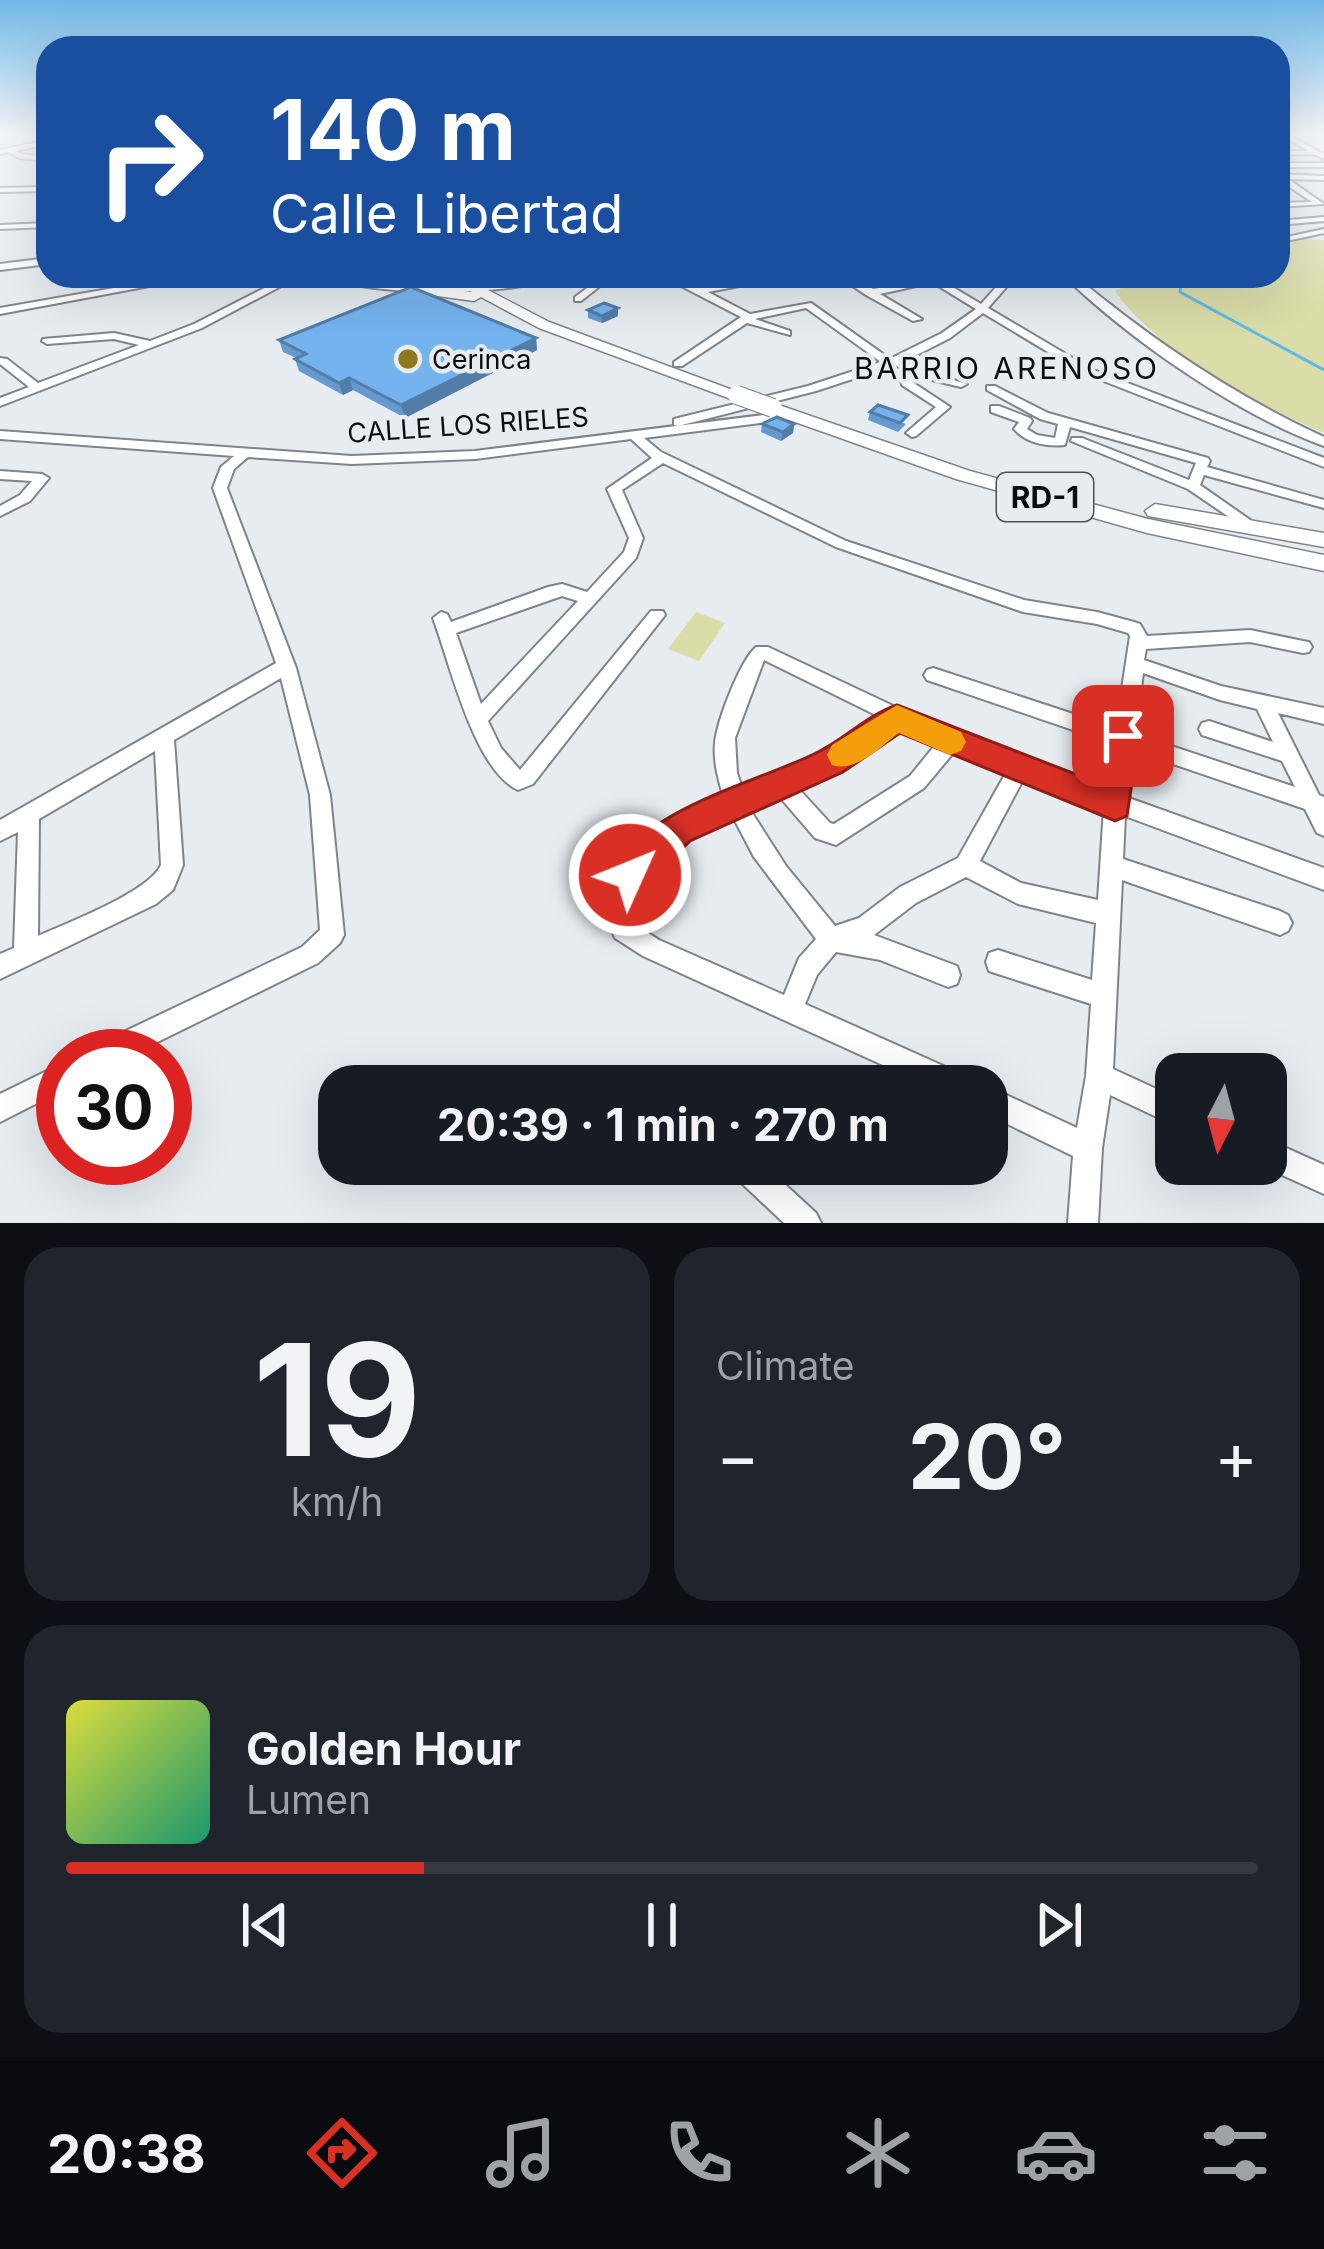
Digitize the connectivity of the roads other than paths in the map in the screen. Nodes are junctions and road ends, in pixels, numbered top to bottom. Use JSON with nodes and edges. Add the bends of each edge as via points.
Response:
{"nodes":[{"id":1,"x":1304,"y":190,"type":"edge"},
{"id":2,"x":1290,"y":192,"type":"edge"},
{"id":3,"x":1309,"y":193,"type":"junction"},
{"id":4,"x":1324,"y":194,"type":"edge"},
{"id":5,"x":1290,"y":205,"type":"edge"},
{"id":6,"x":1324,"y":219,"type":"edge"},
{"id":7,"x":1290,"y":222,"type":"edge"},
{"id":8,"x":36,"y":225,"type":"edge"},
{"id":9,"x":0,"y":226,"type":"edge"},
{"id":10,"x":1324,"y":231,"type":"edge"},
{"id":11,"x":1291,"y":236,"type":"dead end"},
{"id":12,"x":36,"y":263,"type":"edge"},
{"id":13,"x":0,"y":267,"type":"edge"},
{"id":14,"x":128,"y":288,"type":"edge"},
{"id":15,"x":272,"y":288,"type":"edge"},
{"id":16,"x":391,"y":288,"type":"edge"},
{"id":17,"x":432,"y":288,"type":"edge"},
{"id":18,"x":443,"y":288,"type":"edge"},
{"id":19,"x":482,"y":288,"type":"edge"},
{"id":20,"x":517,"y":288,"type":"edge"},
{"id":21,"x":593,"y":288,"type":"edge"},
{"id":22,"x":692,"y":288,"type":"edge"},
{"id":23,"x":716,"y":288,"type":"edge"},
{"id":24,"x":861,"y":288,"type":"edge"},
{"id":25,"x":888,"y":288,"type":"edge"},
{"id":26,"x":940,"y":288,"type":"edge"},
{"id":27,"x":999,"y":288,"type":"edge"},
{"id":28,"x":1085,"y":288,"type":"edge"},
{"id":29,"x":428,"y":291,"type":"junction"},
{"id":30,"x":698,"y":291,"type":"junction"},
{"id":31,"x":869,"y":293,"type":"junction"},
{"id":32,"x":493,"y":295,"type":"junction"},
{"id":33,"x":578,"y":299,"type":"dead end"},
{"id":34,"x":979,"y":309,"type":"junction"},
{"id":35,"x":0,"y":311,"type":"edge"},
{"id":36,"x":747,"y":318,"type":"junction"},
{"id":37,"x":917,"y":319,"type":"dead end"},
{"id":38,"x":786,"y":333,"type":"dead end"},
{"id":39,"x":46,"y":341,"type":"dead end"},
{"id":40,"x":151,"y":345,"type":"junction"},
{"id":41,"x":4,"y":361,"type":"dead end"},
{"id":42,"x":892,"y":361,"type":"junction"},
{"id":43,"x":678,"y":364,"type":"junction"},
{"id":44,"x":918,"y":373,"type":"junction"},
{"id":45,"x":961,"y":384,"type":"dead end"},
{"id":46,"x":36,"y":387,"type":"junction"},
{"id":47,"x":991,"y":388,"type":"dead end"},
{"id":48,"x":745,"y":393,"type":"junction"},
{"id":49,"x":0,"y":402,"type":"edge"},
{"id":50,"x":786,"y":405,"type":"junction"},
{"id":51,"x":995,"y":409,"type":"dead end"},
{"id":52,"x":1065,"y":422,"type":"junction"},
{"id":53,"x":912,"y":433,"type":"dead end"},
{"id":54,"x":0,"y":435,"type":"edge"},
{"id":55,"x":634,"y":436,"type":"junction"},
{"id":56,"x":1077,"y":441,"type":"dead end"},
{"id":57,"x":1143,"y":442,"type":"junction"},
{"id":58,"x":1324,"y":442,"type":"edge"},
{"id":59,"x":247,"y":451,"type":"junction"},
{"id":60,"x":662,"y":458,"type":"junction"},
{"id":61,"x":1140,"y":463,"type":"junction"},
{"id":62,"x":1324,"y":464,"type":"edge"},
{"id":63,"x":1202,"y":465,"type":"junction"},
{"id":64,"x":0,"y":475,"type":"edge"},
{"id":65,"x":1193,"y":485,"type":"junction"},
{"id":66,"x":1324,"y":504,"type":"edge"},
{"id":67,"x":0,"y":512,"type":"edge"},
{"id":68,"x":1257,"y":530,"type":"junction"},
{"id":69,"x":1324,"y":539,"type":"edge"},
{"id":70,"x":1324,"y":563,"type":"edge"},
{"id":71,"x":588,"y":598,"type":"junction"},
{"id":72,"x":657,"y":615,"type":"dead end"},
{"id":73,"x":1304,"y":647,"type":"dead end"},
{"id":74,"x":1138,"y":653,"type":"junction"},
{"id":75,"x":286,"y":666,"type":"junction"},
{"id":76,"x":933,"y":674,"type":"dead end"},
{"id":77,"x":1264,"y":704,"type":"junction"},
{"id":78,"x":1324,"y":716,"type":"edge"},
{"id":79,"x":479,"y":718,"type":"junction"},
{"id":80,"x":897,"y":718,"type":"junction"},
{"id":81,"x":1209,"y":729,"type":"dead end"},
{"id":82,"x":1123,"y":736,"type":"junction"},
{"id":83,"x":164,"y":737,"type":"junction"},
{"id":84,"x":950,"y":742,"type":"junction"},
{"id":85,"x":1288,"y":754,"type":"junction"},
{"id":86,"x":1019,"y":768,"type":"junction"},
{"id":87,"x":783,"y":786,"type":"junction"},
{"id":88,"x":737,"y":804,"type":"junction"},
{"id":89,"x":1319,"y":804,"type":"edge"},
{"id":90,"x":1115,"y":805,"type":"junction"},
{"id":91,"x":28,"y":815,"type":"junction"},
{"id":92,"x":1324,"y":826,"type":"edge"},
{"id":93,"x":0,"y":831,"type":"edge"},
{"id":94,"x":966,"y":865,"type":"junction"},
{"id":95,"x":1111,"y":866,"type":"junction"},
{"id":96,"x":1324,"y":879,"type":"edge"},
{"id":97,"x":1109,"y":914,"type":"junction"},
{"id":98,"x":1280,"y":923,"type":"dead end"},
{"id":99,"x":831,"y":939,"type":"junction"},
{"id":100,"x":26,"y":954,"type":"junction"},
{"id":101,"x":998,"y":962,"type":"dead end"},
{"id":102,"x":0,"y":967,"type":"edge"},
{"id":103,"x":948,"y":975,"type":"dead end"},
{"id":104,"x":1104,"y":996,"type":"junction"},
{"id":105,"x":789,"y":1012,"type":"junction"},
{"id":106,"x":157,"y":1029,"type":"edge"},
{"id":107,"x":911,"y":1065,"type":"edge"},
{"id":108,"x":1099,"y":1076,"type":"junction"},
{"id":109,"x":36,"y":1090,"type":"edge"},
{"id":110,"x":1155,"y":1102,"type":"edge"},
{"id":111,"x":0,"y":1108,"type":"edge"},
{"id":112,"x":1008,"y":1110,"type":"edge"},
{"id":113,"x":1088,"y":1148,"type":"junction"},
{"id":114,"x":1287,"y":1163,"type":"edge"},
{"id":115,"x":1324,"y":1180,"type":"edge"},
{"id":116,"x":765,"y":1185,"type":"edge"},
{"id":117,"x":806,"y":1223,"type":"edge"},
{"id":118,"x":1083,"y":1223,"type":"edge"}],
"edges":[{"from":1,"to":3,"type":"street"},
{"from":2,"to":3,"type":"street"},
{"from":3,"to":4,"type":"street"},
{"from":3,"to":5,"type":"street","via":[[1320,205]]},
{"from":6,"to":7,"type":"street"},
{"from":8,"to":9,"type":"street"},
{"from":10,"to":11,"type":"street"},
{"from":12,"to":13,"type":"street"},
{"from":14,"to":35,"type":"street"},
{"from":15,"to":40,"type":"street"},
{"from":16,"to":29,"type":"street"},
{"from":17,"to":29,"type":"highway"},
{"from":18,"to":29,"type":"street"},
{"from":19,"to":32,"type":"highway","number":"RD-1"},
{"from":20,"to":32,"type":"street"},
{"from":21,"to":33,"type":"street"},
{"from":22,"to":30,"type":"street"},
{"from":23,"to":30,"type":"street"},
{"from":24,"to":31,"type":"street"},
{"from":25,"to":31,"type":"street"},
{"from":26,"to":34,"type":"street"},
{"from":27,"to":34,"type":"street","name":"CALLE LOS RIELES"},
{"from":28,"to":58,"type":"street","via":[[1216,387]]},
{"from":29,"to":32,"type":"highway"},
{"from":30,"to":36,"type":"street"},
{"from":31,"to":37,"type":"street"},
{"from":32,"to":43,"type":"highway","number":"RD-1"},
{"from":32,"to":48,"type":"highway","number":"RD-1"},
{"from":34,"to":42,"type":"street","name":"CALLE LOS RIELES"},
{"from":34,"to":62,"type":"street","via":[[1088,371]]},
{"from":36,"to":38,"type":"street"},
{"from":36,"to":42,"type":"street","via":[[808,305]]},
{"from":36,"to":43,"type":"street"},
{"from":39,"to":40,"type":"street","via":[[114,336]]},
{"from":40,"to":46,"type":"street"},
{"from":41,"to":46,"type":"street"},
{"from":42,"to":44,"type":"street"},
{"from":42,"to":50,"type":"street","name":"CALLE LOS RIELES"},
{"from":43,"to":48,"type":"highway","number":"RD-1"},
{"from":44,"to":45,"type":"street"},
{"from":44,"to":53,"type":"street","via":[[904,380],[944,407]]},
{"from":46,"to":49,"type":"street"},
{"from":47,"to":52,"type":"street"},
{"from":48,"to":50,"type":"highway","number":"RD-1","bridge":true},
{"from":50,"to":55,"type":"street","name":"CALLE LOS RIELES"},
{"from":50,"to":68,"type":"highway","number":"RD-1","via":[[1026,481]]},
{"from":50,"to":70,"type":"highway","number":"RD-1","via":[[963,475]]},
{"from":51,"to":52,"type":"street","via":[[1026,421],[1024,434],[1054,442]]},
{"from":52,"to":57,"type":"street"},
{"from":54,"to":59,"type":"street","name":"CALLE LOS RIELES"},
{"from":55,"to":59,"type":"street","name":"CALLE LOS RIELES","via":[[352,460]]},
{"from":55,"to":60,"type":"street"},
{"from":56,"to":61,"type":"street"},
{"from":57,"to":61,"type":"street"},
{"from":57,"to":63,"type":"street"},
{"from":59,"to":75,"type":"street","via":[[220,488]]},
{"from":60,"to":71,"type":"street","via":[[614,489],[635,545]]},
{"from":60,"to":74,"type":"street","via":[[841,544],[1023,606],[1135,628]]},
{"from":61,"to":65,"type":"street"},
{"from":63,"to":65,"type":"street"},
{"from":63,"to":66,"type":"street"},
{"from":64,"to":67,"type":"street","via":[[42,478]]},
{"from":65,"to":68,"type":"street"},
{"from":68,"to":69,"type":"highway","number":"RD-1"},
{"from":71,"to":79,"type":"street"},
{"from":71,"to":79,"type":"street","via":[[562,590],[444,624]]},
{"from":72,"to":79,"type":"street","via":[[526,778],[508,776]]},
{"from":73,"to":74,"type":"street","via":[[1250,636]]},
{"from":74,"to":77,"type":"street"},
{"from":74,"to":82,"type":"street"},
{"from":75,"to":83,"type":"street"},
{"from":75,"to":106,"type":"street","via":[[320,795],[332,935],[310,955]]},
{"from":76,"to":82,"type":"street"},
{"from":77,"to":78,"type":"street"},
{"from":77,"to":85,"type":"street"},
{"from":80,"to":84,"type":"street"},
{"from":80,"to":87,"type":"street"},
{"from":80,"to":88,"type":"street","via":[[762,652],[723,743]]},
{"from":81,"to":85,"type":"street"},
{"from":82,"to":89,"type":"street"},
{"from":82,"to":90,"type":"street"},
{"from":83,"to":91,"type":"street"},
{"from":83,"to":100,"type":"street","via":[[172,865],[164,882]]},
{"from":84,"to":86,"type":"street"},
{"from":84,"to":87,"type":"street","via":[[917,782],[832,837]]},
{"from":85,"to":89,"type":"street"},
{"from":86,"to":90,"type":"street"},
{"from":86,"to":94,"type":"street"},
{"from":87,"to":88,"type":"street"},
{"from":88,"to":99,"type":"street"},
{"from":88,"to":105,"type":"street","via":[[678,830],[622,884],[613,907],[623,930],[650,948]]},
{"from":89,"to":92,"type":"street"},
{"from":90,"to":95,"type":"street"},
{"from":90,"to":96,"type":"street"},
{"from":91,"to":93,"type":"street"},
{"from":91,"to":100,"type":"street"},
{"from":94,"to":97,"type":"street","via":[[1031,898]]},
{"from":94,"to":99,"type":"street","via":[[866,927]]},
{"from":95,"to":97,"type":"street"},
{"from":95,"to":98,"type":"street"},
{"from":97,"to":104,"type":"street"},
{"from":99,"to":103,"type":"street"},
{"from":99,"to":105,"type":"street"},
{"from":100,"to":102,"type":"street"},
{"from":101,"to":104,"type":"street"},
{"from":104,"to":108,"type":"street"},
{"from":105,"to":107,"type":"street"},
{"from":108,"to":110,"type":"street"},
{"from":108,"to":113,"type":"street"},
{"from":109,"to":111,"type":"street"},
{"from":112,"to":113,"type":"street"},
{"from":113,"to":118,"type":"street"},
{"from":114,"to":115,"type":"street"},
{"from":116,"to":117,"type":"street"}]}
